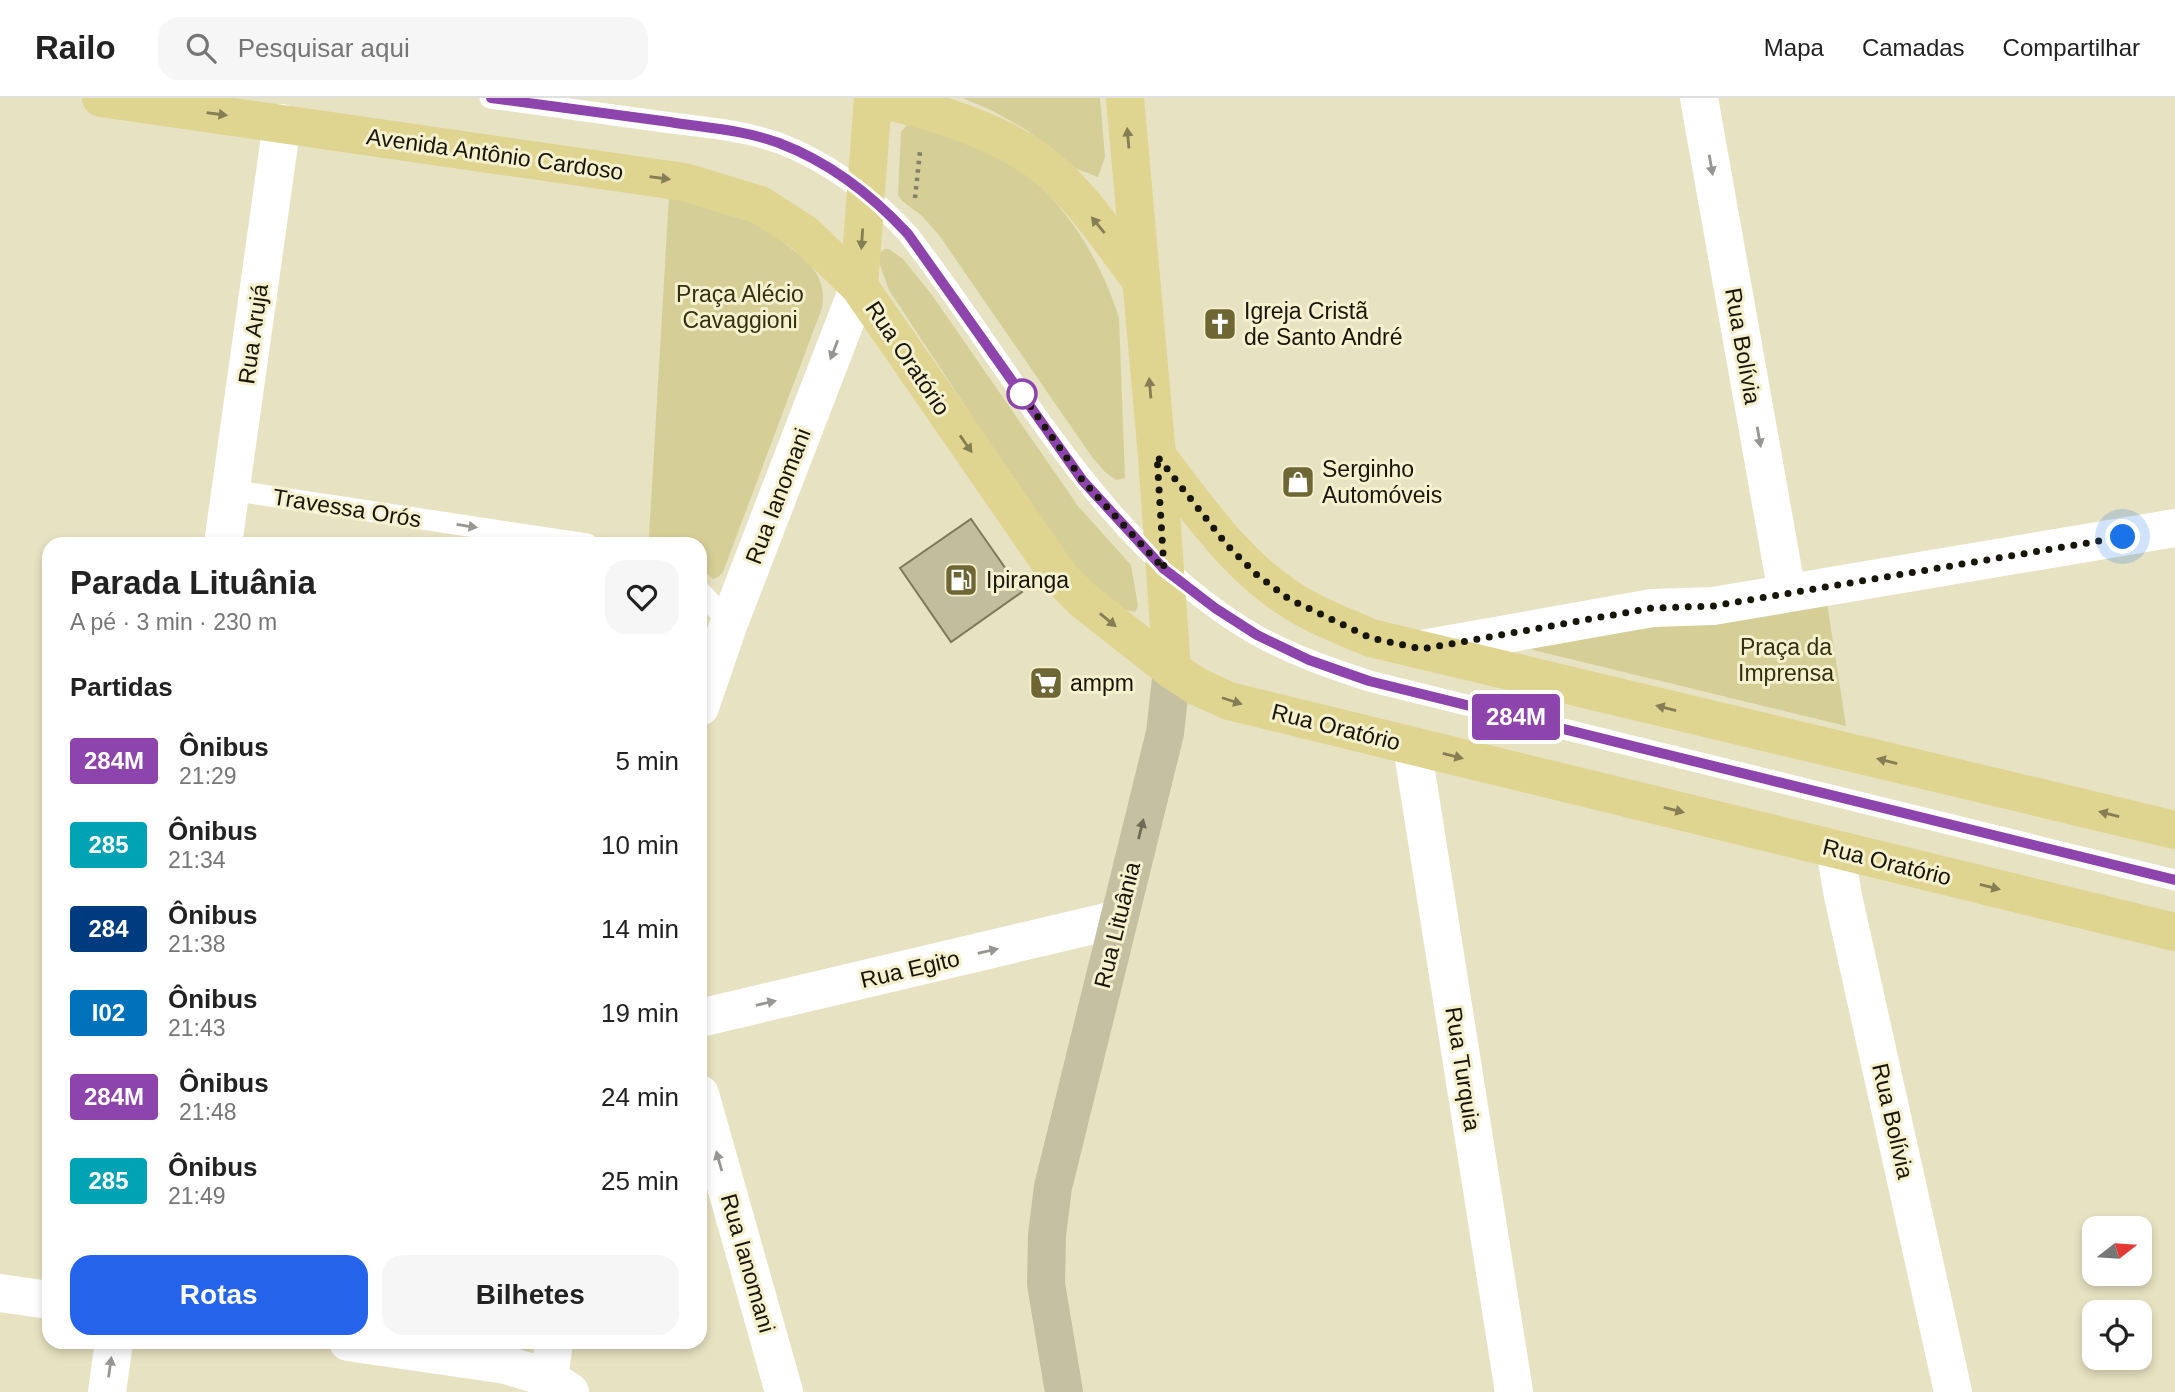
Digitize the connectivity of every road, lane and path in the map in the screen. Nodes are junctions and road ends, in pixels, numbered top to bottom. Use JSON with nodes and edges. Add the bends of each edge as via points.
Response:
{"nodes":[{"id":1,"x":101,"y":98,"type":"edge"},
{"id":2,"x":490,"y":98,"type":"edge"},
{"id":3,"x":874,"y":98,"type":"edge"},
{"id":4,"x":1125,"y":98,"type":"edge"},
{"id":5,"x":1699,"y":98,"type":"edge"},
{"id":6,"x":282,"y":123,"type":"junction"},
{"id":7,"x":865,"y":193,"type":"junction"},
{"id":8,"x":1140,"y":279,"type":"junction"},
{"id":9,"x":859,"y":286,"type":"junction"},
{"id":10,"x":1157,"y":456,"type":"junction"},
{"id":11,"x":230,"y":490,"type":"junction"},
{"id":12,"x":2175,"y":528,"type":"edge"},
{"id":13,"x":224,"y":537,"type":"edge"},
{"id":14,"x":541,"y":537,"type":"edge"},
{"id":15,"x":1164,"y":569,"type":"junction"},
{"id":16,"x":1787,"y":593,"type":"junction"},
{"id":17,"x":707,"y":599,"type":"edge"},
{"id":18,"x":729,"y":623,"type":"junction"},
{"id":19,"x":1422,"y":649,"type":"junction"},
{"id":20,"x":1171,"y":670,"type":"junction"},
{"id":21,"x":707,"y":687,"type":"edge"},
{"id":22,"x":1412,"y":746,"type":"junction"},
{"id":23,"x":2175,"y":830,"type":"edge"},
{"id":24,"x":1835,"y":849,"type":"junction"},
{"id":25,"x":2175,"y":880,"type":"edge"},
{"id":26,"x":1119,"y":919,"type":"junction"},
{"id":27,"x":2175,"y":932,"type":"edge"},
{"id":28,"x":707,"y":1016,"type":"edge"},
{"id":29,"x":707,"y":1119,"type":"edge"},
{"id":30,"x":0,"y":1293,"type":"edge"},
{"id":31,"x":42,"y":1299,"type":"edge"},
{"id":32,"x":113,"y":1349,"type":"edge"},
{"id":33,"x":398,"y":1349,"type":"edge"},
{"id":34,"x":558,"y":1371,"type":"edge"},
{"id":35,"x":107,"y":1392,"type":"edge"},
{"id":36,"x":784,"y":1392,"type":"edge"},
{"id":37,"x":1064,"y":1392,"type":"edge"},
{"id":38,"x":1514,"y":1392,"type":"edge"},
{"id":39,"x":1953,"y":1392,"type":"edge"}],
"edges":[{"from":1,"to":6,"type":"main road","name":"Avenida Antônio Cardoso","one_way":true},
{"from":2,"to":7,"type":"lane","via":[[757,136],[822,163]]},
{"from":3,"to":7,"type":"main road","name":"Rua Oratório"},
{"from":8,"to":3,"type":"main road","one_way":true,"via":[[1096,221],[1041,163],[969,126],[924,109]]},
{"from":8,"to":4,"type":"main road","one_way":true},
{"from":5,"to":16,"type":"street","name":"Rua Bolívia","one_way":true},
{"from":6,"to":9,"type":"main road","name":"Avenida Antônio Cardoso","one_way":true,"via":[[684,182],[724,193],[760,205],[805,234]]},
{"from":6,"to":11,"type":"street","name":"Rua Arujá"},
{"from":7,"to":9,"type":"main road","name":"Rua Oratório","one_way":true},
{"from":7,"to":15,"type":"lane","via":[[888,212],[932,265],[1083,481]]},
{"from":10,"to":8,"type":"main road","one_way":true},
{"from":9,"to":18,"type":"street","name":"Rua Ianomani","one_way":true},
{"from":9,"to":20,"type":"main road","name":"Rua Oratório","one_way":true,"via":[[1060,577]]},
{"from":10,"to":15,"type":"main road","name":"Rua Lituânia"},
{"from":10,"to":19,"type":"main road","via":[[1227,545],[1289,599],[1371,638]]},
{"from":11,"to":13,"type":"street","name":"Rua Arujá"},
{"from":11,"to":14,"type":"lane","name":"Travessa Orós","one_way":true},
{"from":12,"to":16,"type":"street"},
{"from":15,"to":20,"type":"main road","name":"Rua Lituânia"},
{"from":15,"to":25,"type":"lane","via":[[1257,635],[1369,681]]},
{"from":16,"to":19,"type":"street","via":[[1713,606],[1652,608]]},
{"from":17,"to":18,"type":"lane"},
{"from":18,"to":21,"type":"street","name":"Rua Ianomani"},
{"from":23,"to":19,"type":"main road","one_way":true},
{"from":20,"to":22,"type":"main road","name":"Rua Oratório","one_way":true,"via":[[1229,701]]},
{"from":26,"to":20,"type":"street","name":"Rua Lituânia","one_way":true,"via":[[1165,733]]},
{"from":22,"to":24,"type":"main road","name":"Rua Oratório","one_way":true},
{"from":22,"to":38,"type":"street","name":"Rua Turquia"},
{"from":24,"to":27,"type":"main road","name":"Rua Oratório","one_way":true},
{"from":24,"to":39,"type":"street","name":"Rua Bolívia"},
{"from":28,"to":26,"type":"street","name":"Rua Egito","one_way":true},
{"from":26,"to":37,"type":"street","name":"Rua Lituânia","via":[[1053,1187],[1047,1235],[1046,1284]]},
{"from":36,"to":29,"type":"street","name":"Rua Ianomani","one_way":true},
{"from":30,"to":31,"type":"street"},
{"from":35,"to":32,"type":"street","one_way":true},
{"from":33,"to":34,"type":"street"}]}
